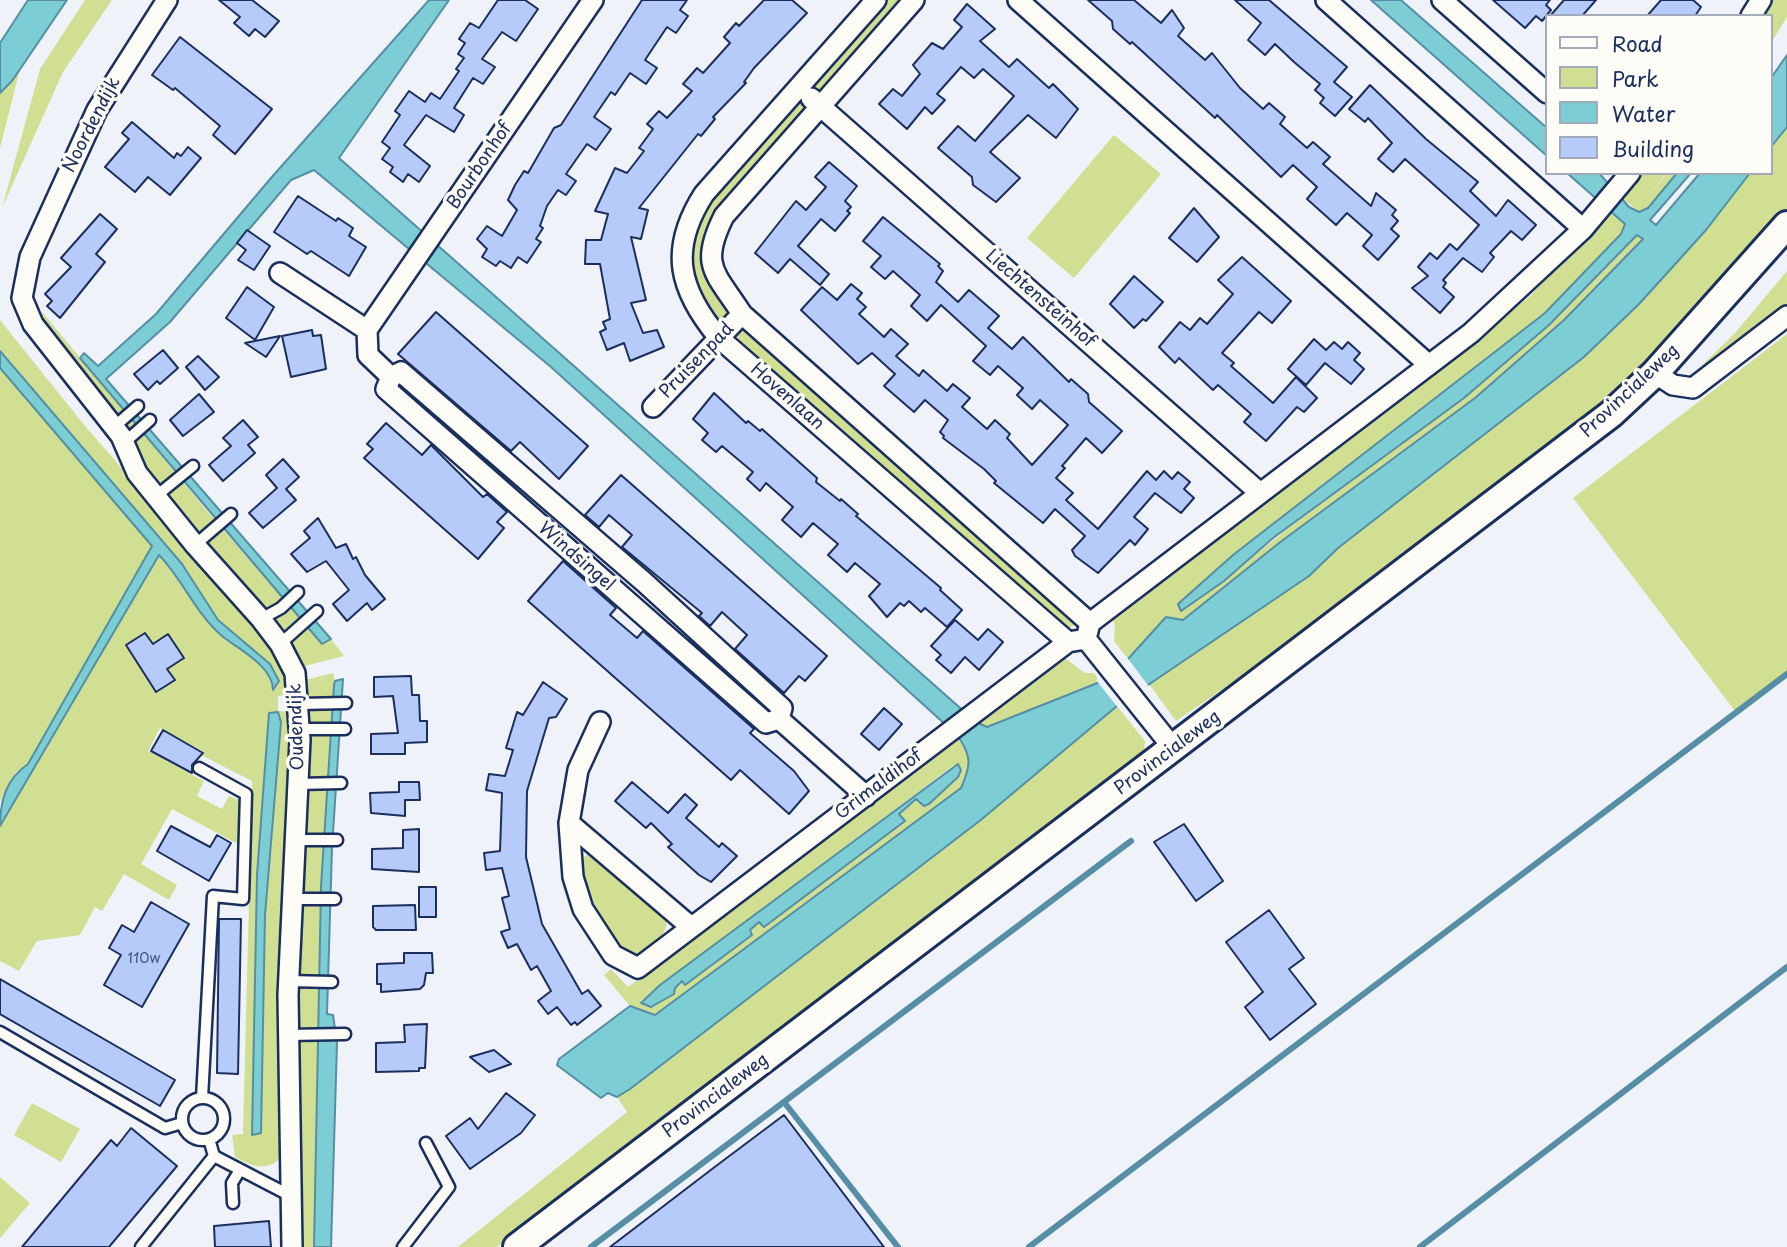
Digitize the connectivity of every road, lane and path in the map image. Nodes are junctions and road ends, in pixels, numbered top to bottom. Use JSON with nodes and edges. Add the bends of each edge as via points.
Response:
{"nodes":[{"id":1,"x":167,"y":0,"type":"edge"},
{"id":2,"x":593,"y":0,"type":"edge"},
{"id":3,"x":876,"y":0,"type":"edge"},
{"id":4,"x":914,"y":0,"type":"edge"},
{"id":5,"x":1018,"y":0,"type":"edge"},
{"id":6,"x":1326,"y":0,"type":"edge"},
{"id":7,"x":1442,"y":0,"type":"edge"},
{"id":8,"x":799,"y":88,"type":"junction"},
{"id":9,"x":1546,"y":92,"type":"edge"},
{"id":10,"x":820,"y":106,"type":"junction"},
{"id":11,"x":1625,"y":179,"type":"edge"},
{"id":12,"x":1787,"y":225,"type":"edge"},
{"id":13,"x":1583,"y":229,"type":"junction"},
{"id":14,"x":30,"y":257,"type":"joint"},
{"id":15,"x":280,"y":273,"type":"dead end"},
{"id":16,"x":742,"y":314,"type":"junction"},
{"id":17,"x":1787,"y":316,"type":"edge"},
{"id":18,"x":366,"y":330,"type":"junction"},
{"id":19,"x":719,"y":338,"type":"junction"},
{"id":20,"x":1429,"y":365,"type":"junction"},
{"id":21,"x":1655,"y":373,"type":"junction"},
{"id":22,"x":138,"y":406,"type":"dead end"},
{"id":23,"x":653,"y":407,"type":"dead end"},
{"id":24,"x":150,"y":420,"type":"dead end"},
{"id":25,"x":125,"y":429,"type":"junction"},
{"id":26,"x":193,"y":466,"type":"dead end"},
{"id":27,"x":1260,"y":493,"type":"junction"},
{"id":28,"x":156,"y":496,"type":"junction"},
{"id":29,"x":231,"y":514,"type":"dead end"},
{"id":30,"x":195,"y":545,"type":"junction"},
{"id":31,"x":298,"y":592,"type":"dead end"},
{"id":32,"x":317,"y":611,"type":"dead end"},
{"id":33,"x":261,"y":619,"type":"junction"},
{"id":34,"x":1082,"y":634,"type":"junction"},
{"id":35,"x":280,"y":644,"type":"junction"},
{"id":36,"x":346,"y":703,"type":"dead end"},
{"id":37,"x":300,"y":704,"type":"junction"},
{"id":38,"x":600,"y":722,"type":"dead end"},
{"id":39,"x":300,"y":729,"type":"junction"},
{"id":40,"x":345,"y":729,"type":"dead end"},
{"id":41,"x":1166,"y":739,"type":"junction"},
{"id":42,"x":200,"y":768,"type":"dead end"},
{"id":43,"x":298,"y":783,"type":"junction"},
{"id":44,"x":341,"y":783,"type":"dead end"},
{"id":45,"x":866,"y":796,"type":"junction"},
{"id":46,"x":569,"y":823,"type":"junction"},
{"id":47,"x":295,"y":840,"type":"junction"},
{"id":48,"x":337,"y":840,"type":"dead end"},
{"id":49,"x":292,"y":899,"type":"junction"},
{"id":50,"x":335,"y":899,"type":"dead end"},
{"id":51,"x":691,"y":927,"type":"junction"},
{"id":52,"x":288,"y":981,"type":"junction"},
{"id":53,"x":332,"y":982,"type":"dead end"},
{"id":54,"x":0,"y":1032,"type":"edge"},
{"id":55,"x":345,"y":1034,"type":"dead end"},
{"id":56,"x":288,"y":1035,"type":"junction"},
{"id":57,"x":202,"y":1098,"type":"junction"},
{"id":58,"x":182,"y":1123,"type":"junction"},
{"id":59,"x":209,"y":1139,"type":"junction"},
{"id":60,"x":426,"y":1143,"type":"dead end"},
{"id":61,"x":214,"y":1156,"type":"junction"},
{"id":62,"x":240,"y":1170,"type":"junction"},
{"id":63,"x":289,"y":1195,"type":"junction"},
{"id":64,"x":233,"y":1203,"type":"dead end"},
{"id":65,"x":141,"y":1247,"type":"edge"},
{"id":66,"x":292,"y":1247,"type":"edge"},
{"id":67,"x":403,"y":1247,"type":"edge"},
{"id":68,"x":517,"y":1247,"type":"edge"}],
"edges":[{"from":1,"to":14,"type":"street","name":"Noordendijk","via":[[97,110]]},
{"from":2,"to":18,"type":"street","name":"Bourbonhof"},
{"from":3,"to":8,"type":"street","name":"Hovenlaan"},
{"from":4,"to":10,"type":"street","name":"Hovenlaan"},
{"from":5,"to":20,"type":"street"},
{"from":6,"to":13,"type":"street"},
{"from":7,"to":9,"type":"street"},
{"from":8,"to":10,"type":"street"},
{"from":8,"to":19,"type":"street","name":"Hovenlaan","via":[[704,194],[690,216],[682,246],[683,278],[696,311]]},
{"from":10,"to":16,"type":"street","name":"Hovenlaan","via":[[724,216],[712,241],[711,267]]},
{"from":10,"to":27,"type":"street","name":"Liechtensteinhof"},
{"from":11,"to":13,"type":"street"},
{"from":12,"to":21,"type":"main road","name":"Provincialeweg"},
{"from":13,"to":20,"type":"street","via":[[1471,333]]},
{"from":14,"to":25,"type":"street","name":"Oudendijk","via":[[22,298],[33,324]]},
{"from":15,"to":18,"type":"street"},
{"from":16,"to":19,"type":"street","name":"Pruisenpad"},
{"from":16,"to":34,"type":"street","name":"Hovenlaan"},
{"from":17,"to":21,"type":"street","via":[[1693,388],[1673,385]]},
{"from":18,"to":45,"type":"street","name":"Windsingel","via":[[368,355],[391,377],[386,389],[766,723],[779,719]]},
{"from":19,"to":23,"type":"street","name":"Pruisenpad"},
{"from":19,"to":34,"type":"street","name":"Hovenlaan"},
{"from":20,"to":27,"type":"street"},
{"from":21,"to":41,"type":"main road","name":"Provincialeweg","via":[[1611,414]]},
{"from":22,"to":25,"type":"lane"},
{"from":24,"to":25,"type":"lane"},
{"from":25,"to":28,"type":"street","name":"Oudendijk","via":[[137,473]]},
{"from":26,"to":28,"type":"lane"},
{"from":27,"to":34,"type":"street"},
{"from":28,"to":30,"type":"street","name":"Oudendijk"},
{"from":29,"to":30,"type":"lane"},
{"from":30,"to":33,"type":"street","name":"Oudendijk"},
{"from":31,"to":33,"type":"lane"},
{"from":32,"to":35,"type":"lane"},
{"from":33,"to":35,"type":"street","name":"Oudendijk"},
{"from":34,"to":41,"type":"street","name":"Hovenlaan"},
{"from":34,"to":45,"type":"street","name":"Grimaldihof"},
{"from":35,"to":37,"type":"street","name":"Oudendijk","via":[[295,673]]},
{"from":36,"to":37,"type":"lane"},
{"from":37,"to":39,"type":"street","name":"Oudendijk"},
{"from":38,"to":46,"type":"street","name":"Grimaldihof","via":[[578,770]]},
{"from":39,"to":40,"type":"lane"},
{"from":39,"to":43,"type":"street","name":"Oudendijk"},
{"from":41,"to":68,"type":"main road","name":"Provincialeweg"},
{"from":42,"to":57,"type":"lane","via":[[246,794],[243,899],[213,896]]},
{"from":43,"to":44,"type":"lane"},
{"from":43,"to":47,"type":"street","name":"Oudendijk"},
{"from":45,"to":51,"type":"street","name":"Grimaldihof"},
{"from":46,"to":51,"type":"street"},
{"from":46,"to":51,"type":"street","name":"Grimaldihof","via":[[573,877],[583,909],[613,955],[638,968]]},
{"from":47,"to":48,"type":"lane"},
{"from":47,"to":49,"type":"street","name":"Oudendijk"},
{"from":49,"to":50,"type":"lane"},
{"from":49,"to":52,"type":"street","name":"Oudendijk"},
{"from":52,"to":53,"type":"lane"},
{"from":52,"to":56,"type":"street","name":"Oudendijk"},
{"from":54,"to":58,"type":"lane","via":[[165,1128]]},
{"from":55,"to":56,"type":"lane"},
{"from":56,"to":63,"type":"street","name":"Oudendijk"},
{"from":57,"to":58,"type":"lane","via":[[189,1103]]},
{"from":57,"to":59,"type":"lane","via":[[215,1102],[224,1119],[220,1132]]},
{"from":58,"to":59,"type":"lane","via":[[195,1139]]},
{"from":59,"to":61,"type":"lane"},
{"from":60,"to":67,"type":"lane","via":[[449,1187]]},
{"from":61,"to":62,"type":"lane"},
{"from":61,"to":65,"type":"lane"},
{"from":62,"to":63,"type":"lane"},
{"from":62,"to":64,"type":"lane","via":[[232,1183]]},
{"from":63,"to":66,"type":"street","name":"Oudendijk"}]}
